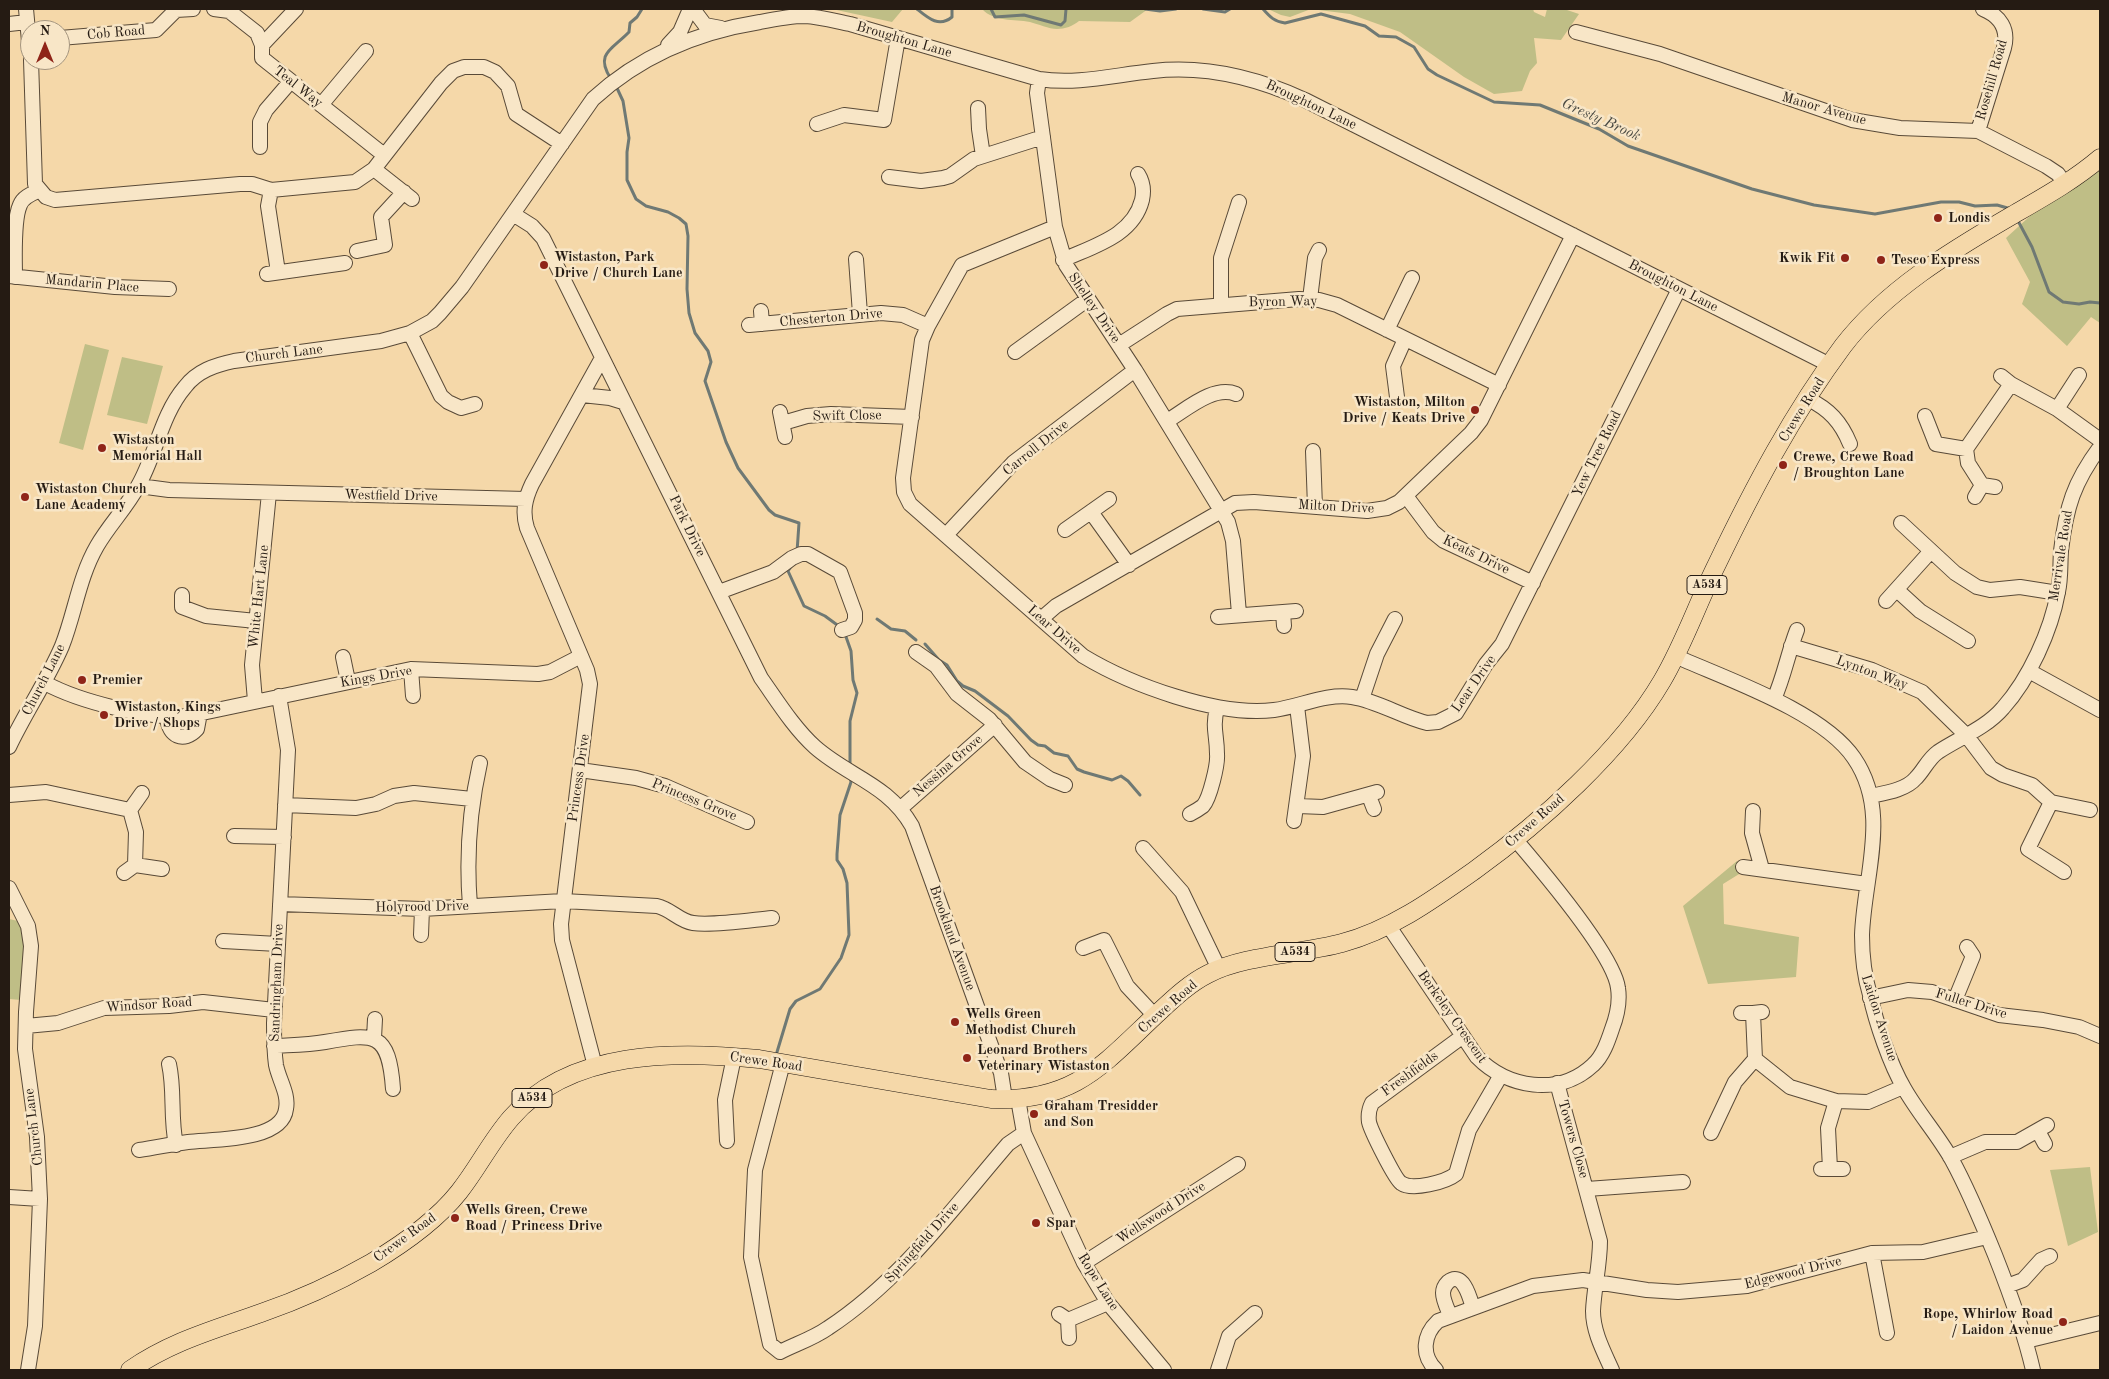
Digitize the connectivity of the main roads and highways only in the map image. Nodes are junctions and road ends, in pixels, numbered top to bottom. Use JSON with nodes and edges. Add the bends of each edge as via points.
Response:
{"nodes":[{"id":1,"x":2100,"y":158,"type":"edge"},
{"id":2,"x":130,"y":1370,"type":"edge"}],
"edges":[{"from":1,"to":2,"type":"main road","name":"Crewe Road","number":"A534","via":[[2065,184],[1936,262],[1857,330],[1808,399],[1754,490],[1675,656],[1650,699],[1608,752],[1515,839],[1455,883],[1388,925],[1343,943],[1219,970],[1190,985],[1089,1076],[1052,1094],[1012,1099],[952,1093],[734,1057],[656,1057],[596,1066],[552,1084],[525,1104],[501,1130],[447,1206],[386,1254],[317,1291],[172,1344]]}]}
